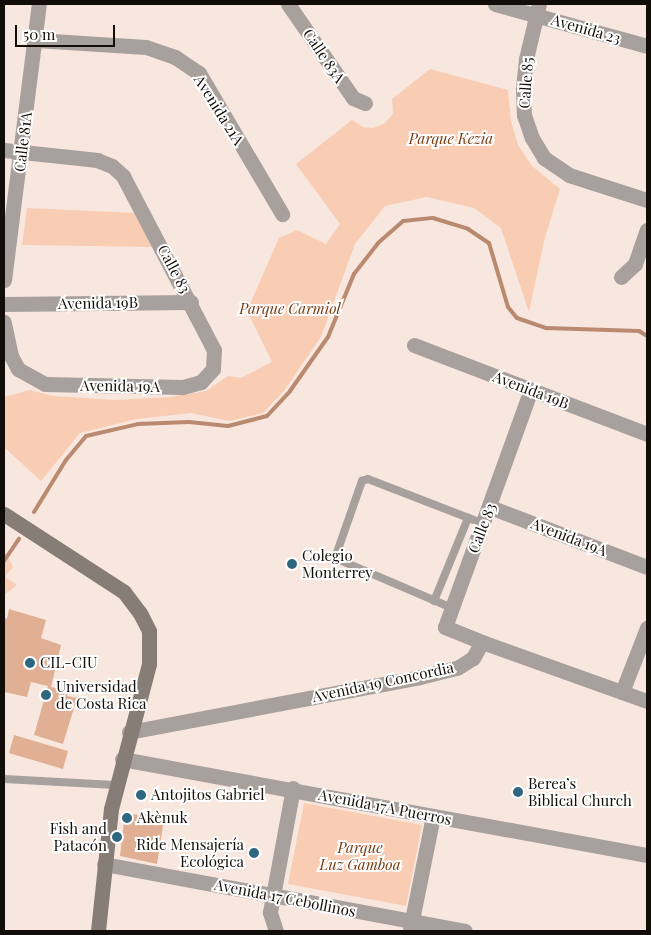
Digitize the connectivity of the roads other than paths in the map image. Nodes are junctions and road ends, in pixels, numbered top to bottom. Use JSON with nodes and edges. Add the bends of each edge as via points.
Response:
{"nodes":[{"id":1,"x":39,"y":4,"type":"edge"},
{"id":2,"x":288,"y":4,"type":"edge"},
{"id":3,"x":495,"y":4,"type":"edge"},
{"id":4,"x":538,"y":10,"type":"edge"},
{"id":5,"x":36,"y":40,"type":"junction"},
{"id":6,"x":647,"y":46,"type":"edge"},
{"id":7,"x":365,"y":103,"type":"dead end"},
{"id":8,"x":4,"y":150,"type":"edge"},
{"id":9,"x":22,"y":152,"type":"junction"},
{"id":10,"x":647,"y":200,"type":"edge"},
{"id":11,"x":282,"y":214,"type":"dead end"},
{"id":12,"x":647,"y":230,"type":"edge"},
{"id":13,"x":620,"y":277,"type":"dead end"},
{"id":14,"x":4,"y":280,"type":"edge"},
{"id":15,"x":192,"y":302,"type":"junction"},
{"id":16,"x":4,"y":304,"type":"edge"},
{"id":17,"x":4,"y":322,"type":"edge"},
{"id":18,"x":414,"y":344,"type":"dead end"},
{"id":19,"x":209,"y":377,"type":"joint"},
{"id":20,"x":531,"y":390,"type":"junction"},
{"id":21,"x":647,"y":434,"type":"edge"},
{"id":22,"x":490,"y":507,"type":"junction"},
{"id":23,"x":4,"y":514,"type":"edge"},
{"id":24,"x":468,"y":518,"type":"junction"},
{"id":25,"x":484,"y":524,"type":"junction"},
{"id":26,"x":647,"y":567,"type":"edge"},
{"id":27,"x":434,"y":601,"type":"junction"},
{"id":28,"x":452,"y":608,"type":"junction"},
{"id":29,"x":647,"y":628,"type":"edge"},
{"id":30,"x":482,"y":642,"type":"junction"},
{"id":31,"x":622,"y":692,"type":"junction"},
{"id":32,"x":647,"y":701,"type":"edge"},
{"id":33,"x":129,"y":732,"type":"junction"},
{"id":34,"x":122,"y":758,"type":"junction"},
{"id":35,"x":4,"y":779,"type":"edge"},
{"id":36,"x":115,"y":785,"type":"junction"},
{"id":37,"x":293,"y":788,"type":"junction"},
{"id":38,"x":433,"y":816,"type":"junction"},
{"id":39,"x":647,"y":855,"type":"edge"},
{"id":40,"x":104,"y":864,"type":"junction"},
{"id":41,"x":272,"y":895,"type":"junction"},
{"id":42,"x":411,"y":927,"type":"edge"},
{"id":43,"x":98,"y":931,"type":"edge"},
{"id":44,"x":276,"y":931,"type":"edge"},
{"id":45,"x":465,"y":931,"type":"edge"}],
"edges":[{"from":1,"to":5,"type":"street","name":"Calle 81A"},
{"from":2,"to":7,"type":"street","name":"Calle 83A","via":[[352,98]]},
{"from":3,"to":4,"type":"street","name":"Avenida 23"},
{"from":4,"to":6,"type":"street","name":"Avenida 23"},
{"from":4,"to":10,"type":"street","name":"Calle 85","via":[[526,59],[524,115],[544,158],[569,175]]},
{"from":5,"to":9,"type":"street","name":"Calle 81A"},
{"from":5,"to":11,"type":"street","name":"Avenida 21A","via":[[146,47],[175,57],[199,73]]},
{"from":8,"to":9,"type":"street","name":"Calle 83"},
{"from":9,"to":14,"type":"street","name":"Calle 81A"},
{"from":9,"to":15,"type":"street","name":"Calle 83","via":[[97,160],[118,171],[133,190]]},
{"from":12,"to":13,"type":"street","via":[[635,264]]},
{"from":15,"to":16,"type":"street","name":"Avenida 19B"},
{"from":15,"to":19,"type":"street","name":"Calle 83","via":[[214,350],[215,360]]},
{"from":17,"to":19,"type":"street","name":"Avenida 19A","via":[[11,356],[18,369],[30,378],[61,385],[182,387]]},
{"from":18,"to":20,"type":"street","name":"Avenida 19B"},
{"from":20,"to":21,"type":"street","name":"Avenida 19B"},
{"from":20,"to":22,"type":"street","name":"Calle 83"},
{"from":22,"to":25,"type":"street","name":"Calle 83"},
{"from":22,"to":26,"type":"street","name":"Avenida 19A"},
{"from":23,"to":33,"type":"street","via":[[104,577],[124,592],[140,613],[149,631],[149,664]]},
{"from":24,"to":25,"type":"lane"},
{"from":24,"to":27,"type":"lane"},
{"from":24,"to":27,"type":"lane","via":[[368,479],[362,481],[335,558]]},
{"from":25,"to":28,"type":"street","name":"Calle 83"},
{"from":27,"to":28,"type":"lane"},
{"from":28,"to":30,"type":"street","name":"Calle 83","via":[[444,627]]},
{"from":29,"to":31,"type":"street"},
{"from":30,"to":31,"type":"street"},
{"from":30,"to":33,"type":"street","name":"Avenida 19 Concordia","via":[[473,658],[456,668],[420,678]]},
{"from":31,"to":32,"type":"street"},
{"from":33,"to":34,"type":"street"},
{"from":34,"to":36,"type":"street"},
{"from":34,"to":37,"type":"street","name":"Avenida 17A Puerros"},
{"from":35,"to":36,"type":"lane"},
{"from":36,"to":40,"type":"street"},
{"from":37,"to":38,"type":"street","name":"Avenida 17A Puerros"},
{"from":37,"to":41,"type":"street"},
{"from":38,"to":39,"type":"street","name":"Avenida 17A Puerros"},
{"from":38,"to":42,"type":"street"},
{"from":40,"to":41,"type":"street","name":"Avenida 17 Cebollinos"},
{"from":40,"to":43,"type":"street"},
{"from":41,"to":42,"type":"street","name":"Avenida 17 Cebollinos"},
{"from":41,"to":44,"type":"street","via":[[270,912]]},
{"from":42,"to":45,"type":"street","name":"Avenida 17 Cebollinos"}]}
